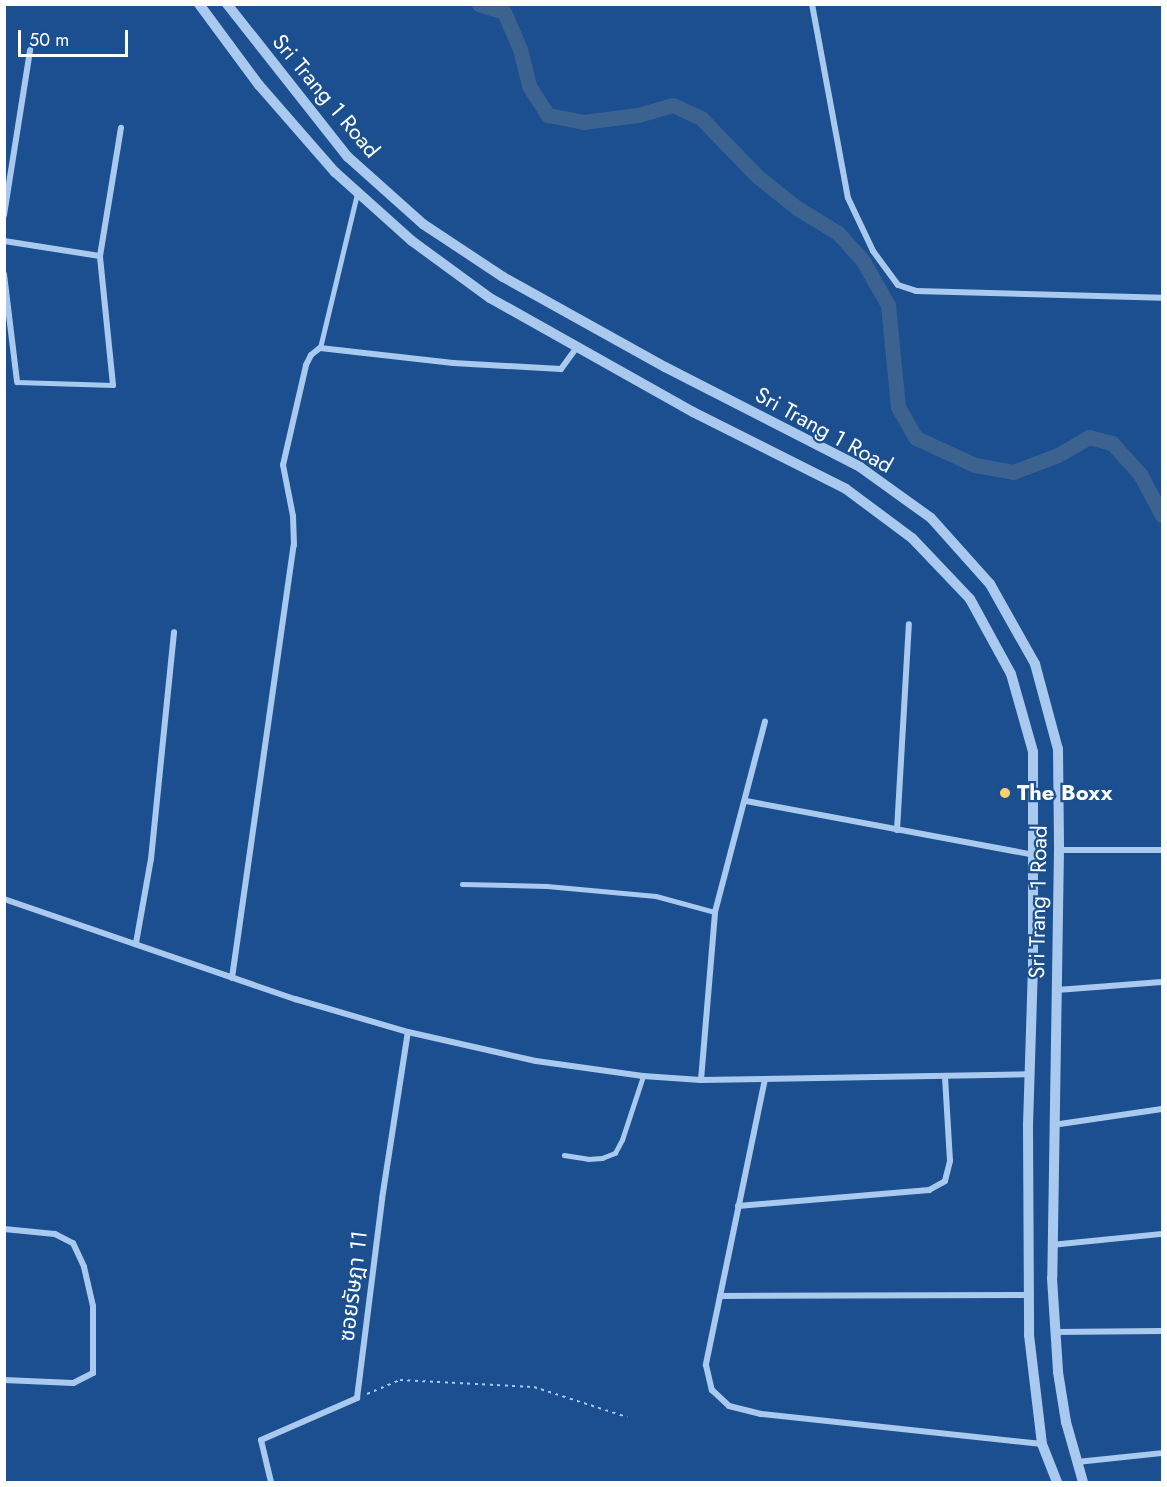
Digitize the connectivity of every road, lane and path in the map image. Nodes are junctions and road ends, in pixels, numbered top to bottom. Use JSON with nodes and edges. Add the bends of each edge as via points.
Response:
{"nodes":[{"id":1,"x":199,"y":4,"type":"edge"},
{"id":2,"x":227,"y":4,"type":"edge"},
{"id":3,"x":812,"y":4,"type":"edge"},
{"id":4,"x":30,"y":50,"type":"dead end"},
{"id":5,"x":121,"y":128,"type":"dead end"},
{"id":6,"x":357,"y":193,"type":"junction"},
{"id":7,"x":4,"y":214,"type":"edge"},
{"id":8,"x":4,"y":241,"type":"edge"},
{"id":9,"x":100,"y":256,"type":"junction"},
{"id":10,"x":4,"y":274,"type":"edge"},
{"id":11,"x":1162,"y":298,"type":"edge"},
{"id":12,"x":577,"y":347,"type":"junction"},
{"id":13,"x":320,"y":348,"type":"junction"},
{"id":14,"x":17,"y":382,"type":"joint"},
{"id":15,"x":113,"y":386,"type":"joint"},
{"id":16,"x":909,"y":624,"type":"dead end"},
{"id":17,"x":174,"y":632,"type":"dead end"},
{"id":18,"x":765,"y":721,"type":"dead end"},
{"id":19,"x":746,"y":801,"type":"junction"},
{"id":20,"x":897,"y":830,"type":"junction"},
{"id":21,"x":1059,"y":850,"type":"junction"},
{"id":22,"x":1162,"y":850,"type":"edge"},
{"id":23,"x":1034,"y":855,"type":"junction"},
{"id":24,"x":462,"y":884,"type":"dead end"},
{"id":25,"x":4,"y":898,"type":"edge"},
{"id":26,"x":715,"y":912,"type":"junction"},
{"id":27,"x":136,"y":943,"type":"junction"},
{"id":28,"x":232,"y":978,"type":"junction"},
{"id":29,"x":1162,"y":982,"type":"edge"},
{"id":30,"x":1057,"y":990,"type":"junction"},
{"id":31,"x":408,"y":1032,"type":"junction"},
{"id":32,"x":1030,"y":1074,"type":"junction"},
{"id":33,"x":643,"y":1076,"type":"junction"},
{"id":34,"x":945,"y":1076,"type":"junction"},
{"id":35,"x":765,"y":1079,"type":"junction"},
{"id":36,"x":701,"y":1080,"type":"junction"},
{"id":37,"x":1162,"y":1108,"type":"edge"},
{"id":38,"x":1053,"y":1125,"type":"junction"},
{"id":39,"x":564,"y":1155,"type":"dead end"},
{"id":40,"x":738,"y":1206,"type":"junction"},
{"id":41,"x":4,"y":1229,"type":"edge"},
{"id":42,"x":1162,"y":1234,"type":"edge"},
{"id":43,"x":1050,"y":1245,"type":"junction"},
{"id":44,"x":1028,"y":1295,"type":"junction"},
{"id":45,"x":720,"y":1296,"type":"junction"},
{"id":46,"x":1162,"y":1330,"type":"edge"},
{"id":47,"x":1055,"y":1332,"type":"junction"},
{"id":48,"x":4,"y":1380,"type":"edge"},
{"id":49,"x":357,"y":1398,"type":"junction"},
{"id":50,"x":627,"y":1417,"type":"dead end"},
{"id":51,"x":1042,"y":1444,"type":"junction"},
{"id":52,"x":1162,"y":1453,"type":"edge"},
{"id":53,"x":1076,"y":1462,"type":"junction"},
{"id":54,"x":271,"y":1482,"type":"edge"},
{"id":55,"x":1057,"y":1482,"type":"edge"},
{"id":56,"x":1083,"y":1482,"type":"edge"}],
"edges":[{"from":1,"to":6,"type":"street","name":"Sri Trang 1 Road","via":[[259,85]]},
{"from":2,"to":21,"type":"street","name":"Sri Trang 1 Road","via":[[348,157],[423,224],[503,277],[665,367],[860,467],[932,518],[990,584],[1035,664],[1058,748]]},
{"from":3,"to":11,"type":"street","via":[[848,198],[873,251],[897,285],[916,291]]},
{"from":4,"to":7,"type":"street"},
{"from":5,"to":9,"type":"street"},
{"from":6,"to":12,"type":"street","name":"Sri Trang 1 Road","via":[[412,241],[490,298]]},
{"from":6,"to":13,"type":"lane"},
{"from":8,"to":9,"type":"street"},
{"from":9,"to":15,"type":"street"},
{"from":10,"to":14,"type":"street"},
{"from":12,"to":13,"type":"street","via":[[561,369],[453,363]]},
{"from":12,"to":23,"type":"street","name":"Sri Trang 1 Road","via":[[693,412],[846,489],[912,538],[970,599],[1011,674],[1033,752]]},
{"from":13,"to":28,"type":"street","via":[[306,366],[283,465],[294,544]]},
{"from":14,"to":15,"type":"lane"},
{"from":16,"to":20,"type":"street"},
{"from":17,"to":27,"type":"street","via":[[151,859]]},
{"from":18,"to":19,"type":"street"},
{"from":19,"to":20,"type":"street"},
{"from":19,"to":26,"type":"street"},
{"from":20,"to":23,"type":"street"},
{"from":21,"to":22,"type":"street"},
{"from":21,"to":30,"type":"street","name":"Sri Trang 1 Road"},
{"from":23,"to":32,"type":"street","name":"Sri Trang 1 Road"},
{"from":24,"to":26,"type":"lane","via":[[547,886],[656,896]]},
{"from":25,"to":27,"type":"street"},
{"from":26,"to":36,"type":"street"},
{"from":27,"to":28,"type":"street"},
{"from":28,"to":31,"type":"street"},
{"from":29,"to":30,"type":"street"},
{"from":30,"to":38,"type":"street","name":"Sri Trang 1 Road"},
{"from":31,"to":33,"type":"street","via":[[536,1061]]},
{"from":31,"to":49,"type":"street","name":"ซอยรัษฎา 11"},
{"from":32,"to":34,"type":"street"},
{"from":32,"to":44,"type":"street","name":"Sri Trang 1 Road"},
{"from":33,"to":36,"type":"street"},
{"from":33,"to":39,"type":"lane","via":[[615,1153],[588,1159]]},
{"from":34,"to":35,"type":"street"},
{"from":34,"to":40,"type":"street","via":[[950,1161],[945,1181],[929,1190]]},
{"from":35,"to":36,"type":"street"},
{"from":35,"to":40,"type":"street"},
{"from":37,"to":38,"type":"street"},
{"from":38,"to":43,"type":"street","name":"Sri Trang 1 Road"},
{"from":40,"to":45,"type":"street"},
{"from":41,"to":48,"type":"street","via":[[59,1235],[73,1243],[84,1266],[93,1306],[93,1373],[73,1383]]},
{"from":42,"to":43,"type":"street"},
{"from":43,"to":47,"type":"street","name":"Sri Trang 1 Road"},
{"from":44,"to":45,"type":"street"},
{"from":44,"to":51,"type":"street","name":"Sri Trang 1 Road"},
{"from":45,"to":51,"type":"street","via":[[706,1365],[712,1390],[729,1406],[761,1414]]},
{"from":46,"to":47,"type":"street"},
{"from":47,"to":53,"type":"street","name":"Sri Trang 1 Road","via":[[1066,1422]]},
{"from":49,"to":50,"type":"path","via":[[400,1380],[534,1387]]},
{"from":49,"to":54,"type":"street","via":[[261,1440]]},
{"from":51,"to":55,"type":"street","name":"Sri Trang 1 Road"},
{"from":52,"to":53,"type":"street"},
{"from":53,"to":56,"type":"street","name":"Sri Trang 1 Road"}]}
